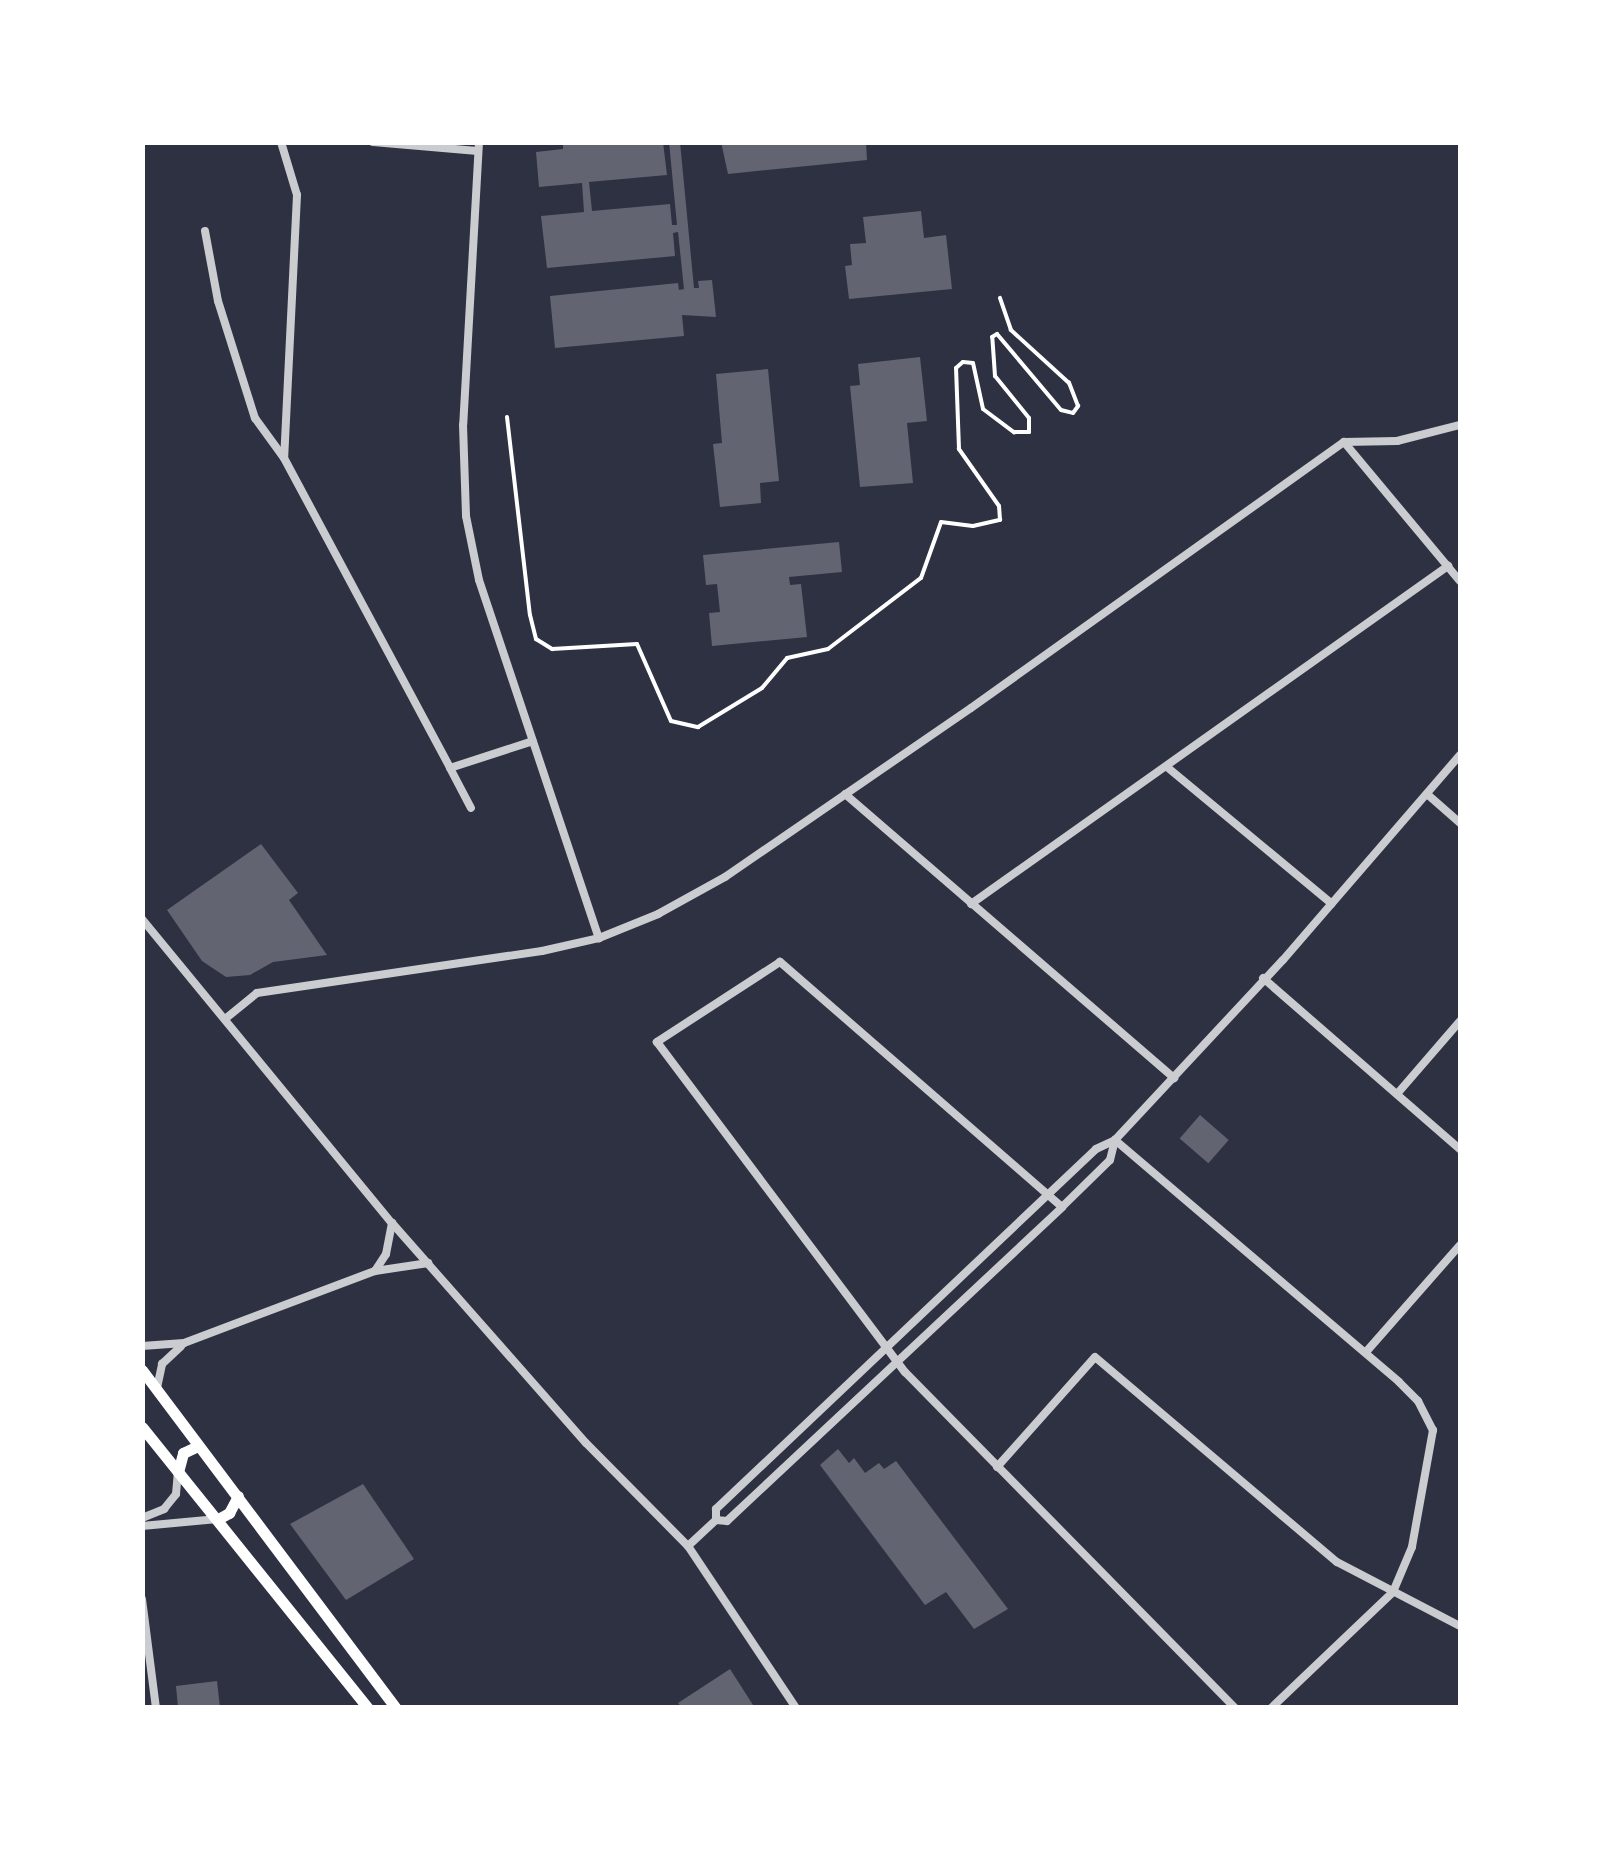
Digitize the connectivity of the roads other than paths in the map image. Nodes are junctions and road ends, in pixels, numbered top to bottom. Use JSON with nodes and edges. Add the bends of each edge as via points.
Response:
{"nodes":[{"id":1,"x":282,"y":142,"type":"edge"},
{"id":2,"x":373,"y":142,"type":"edge"},
{"id":3,"x":478,"y":147,"type":"edge"},
{"id":4,"x":205,"y":231,"type":"dead end"},
{"id":5,"x":1460,"y":425,"type":"edge"},
{"id":6,"x":1344,"y":442,"type":"junction"},
{"id":7,"x":284,"y":458,"type":"junction"},
{"id":8,"x":1448,"y":566,"type":"junction"},
{"id":9,"x":1460,"y":581,"type":"edge"},
{"id":10,"x":533,"y":740,"type":"junction"},
{"id":11,"x":1460,"y":755,"type":"edge"},
{"id":12,"x":1167,"y":766,"type":"junction"},
{"id":13,"x":450,"y":768,"type":"junction"},
{"id":14,"x":845,"y":794,"type":"junction"},
{"id":15,"x":1427,"y":794,"type":"junction"},
{"id":16,"x":471,"y":808,"type":"dead end"},
{"id":17,"x":1460,"y":822,"type":"edge"},
{"id":18,"x":971,"y":904,"type":"junction"},
{"id":19,"x":1332,"y":904,"type":"junction"},
{"id":20,"x":142,"y":919,"type":"edge"},
{"id":21,"x":599,"y":938,"type":"junction"},
{"id":22,"x":1263,"y":978,"type":"junction"},
{"id":23,"x":225,"y":1019,"type":"junction"},
{"id":24,"x":1460,"y":1022,"type":"edge"},
{"id":25,"x":1174,"y":1078,"type":"junction"},
{"id":26,"x":1397,"y":1094,"type":"junction"},
{"id":27,"x":1115,"y":1140,"type":"junction"},
{"id":28,"x":1460,"y":1149,"type":"edge"},
{"id":29,"x":1049,"y":1196,"type":"junction"},
{"id":30,"x":1062,"y":1207,"type":"junction"},
{"id":31,"x":392,"y":1222,"type":"junction"},
{"id":32,"x":1460,"y":1245,"type":"edge"},
{"id":33,"x":429,"y":1263,"type":"junction"},
{"id":34,"x":375,"y":1271,"type":"junction"},
{"id":35,"x":184,"y":1343,"type":"junction"},
{"id":36,"x":142,"y":1346,"type":"edge"},
{"id":37,"x":887,"y":1348,"type":"junction"},
{"id":38,"x":1366,"y":1352,"type":"junction"},
{"id":39,"x":897,"y":1361,"type":"junction"},
{"id":40,"x":142,"y":1370,"type":"edge"},
{"id":41,"x":158,"y":1392,"type":"junction"},
{"id":42,"x":814,"y":1416,"type":"junction"},
{"id":43,"x":142,"y":1427,"type":"edge"},
{"id":44,"x":826,"y":1428,"type":"junction"},
{"id":45,"x":196,"y":1447,"type":"junction"},
{"id":46,"x":997,"y":1467,"type":"junction"},
{"id":47,"x":178,"y":1472,"type":"junction"},
{"id":48,"x":238,"y":1496,"type":"junction"},
{"id":49,"x":142,"y":1518,"type":"edge"},
{"id":50,"x":218,"y":1519,"type":"junction"},
{"id":51,"x":716,"y":1520,"type":"junction"},
{"id":52,"x":142,"y":1526,"type":"edge"},
{"id":53,"x":688,"y":1546,"type":"junction"},
{"id":54,"x":1393,"y":1592,"type":"junction"},
{"id":55,"x":142,"y":1599,"type":"edge"},
{"id":56,"x":1460,"y":1626,"type":"edge"},
{"id":57,"x":156,"y":1708,"type":"edge"},
{"id":58,"x":368,"y":1708,"type":"edge"},
{"id":59,"x":396,"y":1708,"type":"edge"},
{"id":60,"x":796,"y":1708,"type":"edge"},
{"id":61,"x":1235,"y":1708,"type":"edge"},
{"id":62,"x":1271,"y":1708,"type":"edge"}],
"edges":[{"from":1,"to":7,"type":"street","via":[[297,195]]},
{"from":2,"to":3,"type":"street"},
{"from":3,"to":10,"type":"street","via":[[464,496],[480,580]]},
{"from":4,"to":7,"type":"street","via":[[218,301],[255,418]]},
{"from":5,"to":6,"type":"street","via":[[1397,441]]},
{"from":6,"to":8,"type":"street"},
{"from":6,"to":14,"type":"street"},
{"from":7,"to":13,"type":"street"},
{"from":8,"to":9,"type":"street"},
{"from":8,"to":12,"type":"street"},
{"from":10,"to":13,"type":"street"},
{"from":10,"to":21,"type":"street"},
{"from":11,"to":15,"type":"street"},
{"from":12,"to":18,"type":"street"},
{"from":12,"to":19,"type":"street"},
{"from":13,"to":16,"type":"street"},
{"from":14,"to":18,"type":"street"},
{"from":14,"to":21,"type":"street","via":[[725,877]]},
{"from":15,"to":17,"type":"street"},
{"from":15,"to":19,"type":"street"},
{"from":18,"to":25,"type":"street"},
{"from":19,"to":22,"type":"street"},
{"from":20,"to":23,"type":"street"},
{"from":21,"to":23,"type":"street","via":[[257,993]]},
{"from":22,"to":25,"type":"street"},
{"from":22,"to":26,"type":"street"},
{"from":23,"to":31,"type":"street"},
{"from":24,"to":26,"type":"street"},
{"from":25,"to":27,"type":"street"},
{"from":26,"to":28,"type":"street"},
{"from":27,"to":29,"type":"street","via":[[1096,1149]]},
{"from":27,"to":30,"type":"street","via":[[1110,1160]]},
{"from":27,"to":38,"type":"street"},
{"from":29,"to":30,"type":"street"},
{"from":29,"to":37,"type":"street"},
{"from":29,"to":37,"type":"street","via":[[780,962],[657,1042]]},
{"from":30,"to":39,"type":"street"},
{"from":31,"to":33,"type":"street"},
{"from":31,"to":34,"type":"street"},
{"from":32,"to":38,"type":"street"},
{"from":33,"to":34,"type":"street"},
{"from":33,"to":53,"type":"street","via":[[586,1443]]},
{"from":34,"to":35,"type":"street"},
{"from":35,"to":36,"type":"street"},
{"from":35,"to":41,"type":"street","via":[[162,1364]]},
{"from":37,"to":39,"type":"street"},
{"from":37,"to":42,"type":"street"},
{"from":38,"to":54,"type":"street","via":[[1418,1401],[1433,1430],[1412,1547]]},
{"from":39,"to":44,"type":"street"},
{"from":39,"to":46,"type":"street"},
{"from":40,"to":41,"type":"main road"},
{"from":41,"to":45,"type":"main road"},
{"from":42,"to":44,"type":"street"},
{"from":42,"to":51,"type":"street","via":[[716,1510]]},
{"from":43,"to":47,"type":"main road"},
{"from":44,"to":51,"type":"street","via":[[727,1520]]},
{"from":45,"to":47,"type":"main road","via":[[183,1453]]},
{"from":45,"to":48,"type":"main road"},
{"from":46,"to":54,"type":"street","via":[[1096,1357],[1337,1562]]},
{"from":46,"to":61,"type":"street"},
{"from":47,"to":49,"type":"street","via":[[176,1494],[164,1509]]},
{"from":47,"to":50,"type":"main road"},
{"from":48,"to":50,"type":"main road","via":[[230,1514]]},
{"from":48,"to":59,"type":"main road"},
{"from":50,"to":52,"type":"street"},
{"from":50,"to":58,"type":"main road"},
{"from":51,"to":53,"type":"street"},
{"from":53,"to":60,"type":"street"},
{"from":54,"to":56,"type":"street"},
{"from":54,"to":62,"type":"street"},
{"from":55,"to":57,"type":"street"}]}
